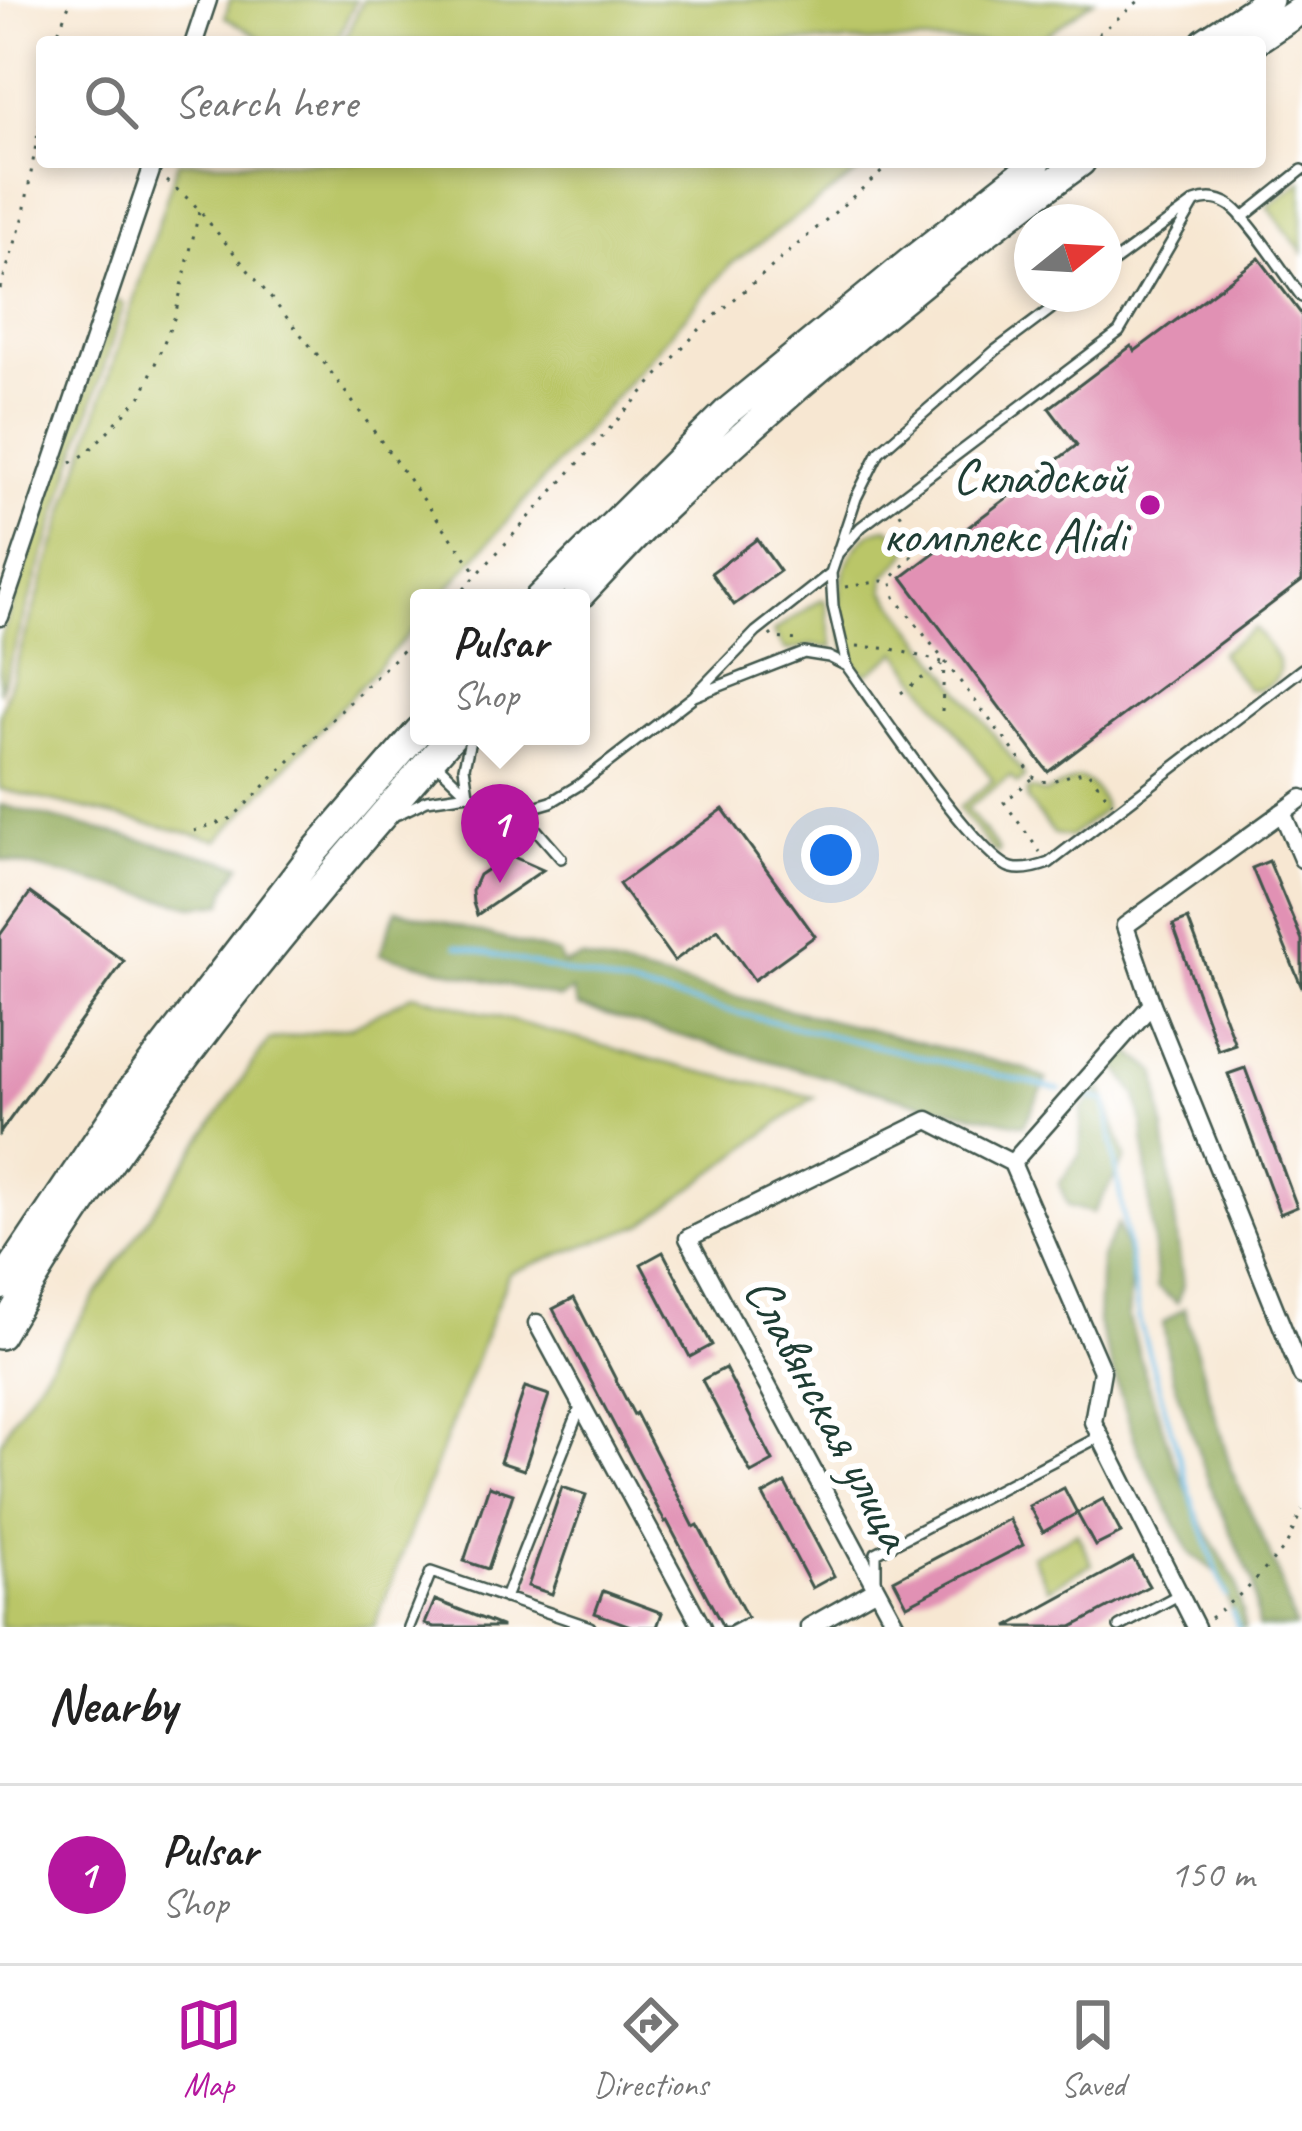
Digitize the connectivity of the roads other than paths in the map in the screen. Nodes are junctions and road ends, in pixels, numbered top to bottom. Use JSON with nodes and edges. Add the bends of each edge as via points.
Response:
{"nodes":[{"id":1,"x":208,"y":0,"type":"edge"},
{"id":2,"x":1269,"y":0,"type":"edge"},
{"id":3,"x":1302,"y":9,"type":"edge"},
{"id":4,"x":196,"y":36,"type":"edge"},
{"id":5,"x":1214,"y":36,"type":"edge"},
{"id":6,"x":1262,"y":36,"type":"edge"},
{"id":7,"x":151,"y":168,"type":"edge"},
{"id":8,"x":1029,"y":168,"type":"edge"},
{"id":9,"x":1074,"y":168,"type":"edge"},
{"id":10,"x":1302,"y":170,"type":"edge"},
{"id":11,"x":1195,"y":202,"type":"junction"},
{"id":12,"x":1242,"y":218,"type":"junction"},
{"id":13,"x":1122,"y":256,"type":"edge"},
{"id":14,"x":1302,"y":297,"type":"edge"},
{"id":15,"x":1047,"y":312,"type":"edge"},
{"id":16,"x":838,"y":553,"type":"junction"},
{"id":17,"x":831,"y":573,"type":"junction"},
{"id":18,"x":548,"y":589,"type":"edge"},
{"id":19,"x":586,"y":589,"type":"edge"},
{"id":20,"x":0,"y":617,"type":"edge"},
{"id":21,"x":847,"y":666,"type":"junction"},
{"id":22,"x":1302,"y":669,"type":"edge"},
{"id":23,"x":694,"y":696,"type":"junction"},
{"id":24,"x":419,"y":745,"type":"edge"},
{"id":25,"x":420,"y":745,"type":"edge"},
{"id":26,"x":423,"y":745,"type":"edge"},
{"id":27,"x":469,"y":745,"type":"edge"},
{"id":28,"x":468,"y":794,"type":"junction"},
{"id":29,"x":1302,"y":798,"type":"edge"},
{"id":30,"x":520,"y":811,"type":"junction"},
{"id":31,"x":1282,"y":812,"type":"junction"},
{"id":32,"x":561,"y":858,"type":"dead end"},
{"id":33,"x":1302,"y":859,"type":"edge"},
{"id":34,"x":320,"y":887,"type":"junction"},
{"id":35,"x":1152,"y":1004,"type":"junction"},
{"id":36,"x":1012,"y":1163,"type":"junction"},
{"id":37,"x":0,"y":1286,"type":"edge"},
{"id":38,"x":537,"y":1323,"type":"dead end"},
{"id":39,"x":0,"y":1335,"type":"edge"},
{"id":40,"x":1302,"y":1376,"type":"edge"},
{"id":41,"x":581,"y":1404,"type":"junction"},
{"id":42,"x":1100,"y":1436,"type":"junction"},
{"id":43,"x":876,"y":1589,"type":"junction"},
{"id":44,"x":1180,"y":1594,"type":"junction"},
{"id":45,"x":505,"y":1598,"type":"junction"},
{"id":46,"x":409,"y":1627,"type":"edge"},
{"id":47,"x":590,"y":1627,"type":"edge"},
{"id":48,"x":702,"y":1627,"type":"edge"},
{"id":49,"x":809,"y":1627,"type":"edge"},
{"id":50,"x":897,"y":1627,"type":"edge"},
{"id":51,"x":1119,"y":1627,"type":"edge"},
{"id":52,"x":1198,"y":1627,"type":"edge"}],
"edges":[{"from":1,"to":4,"type":"street"},
{"from":2,"to":5,"type":"main road"},
{"from":3,"to":6,"type":"main road"},
{"from":7,"to":20,"type":"street"},
{"from":8,"to":18,"type":"main road","via":[[727,412]]},
{"from":9,"to":19,"type":"main road","via":[[748,431]]},
{"from":10,"to":12,"type":"lane"},
{"from":11,"to":12,"type":"lane","via":[[1216,199]]},
{"from":11,"to":13,"type":"lane"},
{"from":11,"to":16,"type":"lane","via":[[1119,332],[861,526]]},
{"from":12,"to":14,"type":"lane"},
{"from":15,"to":16,"type":"lane","via":[[879,452]]},
{"from":16,"to":17,"type":"lane"},
{"from":17,"to":21,"type":"lane"},
{"from":17,"to":23,"type":"lane","via":[[756,632]]},
{"from":21,"to":22,"type":"lane","via":[[958,818],[1013,869],[1048,863]]},
{"from":21,"to":23,"type":"lane","via":[[804,653]]},
{"from":23,"to":30,"type":"lane","via":[[579,784]]},
{"from":24,"to":37,"type":"main road","via":[[315,851],[132,1089]]},
{"from":25,"to":34,"type":"main road"},
{"from":26,"to":28,"type":"lane"},
{"from":27,"to":28,"type":"lane"},
{"from":28,"to":30,"type":"lane"},
{"from":28,"to":34,"type":"lane","via":[[427,800],[390,819]]},
{"from":29,"to":31,"type":"street"},
{"from":30,"to":32,"type":"lane"},
{"from":31,"to":33,"type":"street"},
{"from":31,"to":35,"type":"street","via":[[1125,926]]},
{"from":34,"to":39,"type":"main road","via":[[152,1102]]},
{"from":35,"to":36,"type":"street"},
{"from":35,"to":40,"type":"street"},
{"from":36,"to":42,"type":"street","via":[[1102,1371],[1093,1422]]},
{"from":36,"to":43,"type":"street","name":"Славянская улица","via":[[928,1120],[688,1238]]},
{"from":38,"to":41,"type":"street"},
{"from":41,"to":45,"type":"lane"},
{"from":41,"to":48,"type":"street"},
{"from":42,"to":43,"type":"lane","via":[[875,1552]]},
{"from":42,"to":44,"type":"street"},
{"from":43,"to":49,"type":"street"},
{"from":43,"to":50,"type":"street","name":"Славянская улица"},
{"from":44,"to":51,"type":"lane"},
{"from":44,"to":52,"type":"street"},
{"from":45,"to":46,"type":"lane","via":[[430,1572]]},
{"from":45,"to":47,"type":"lane"}]}
